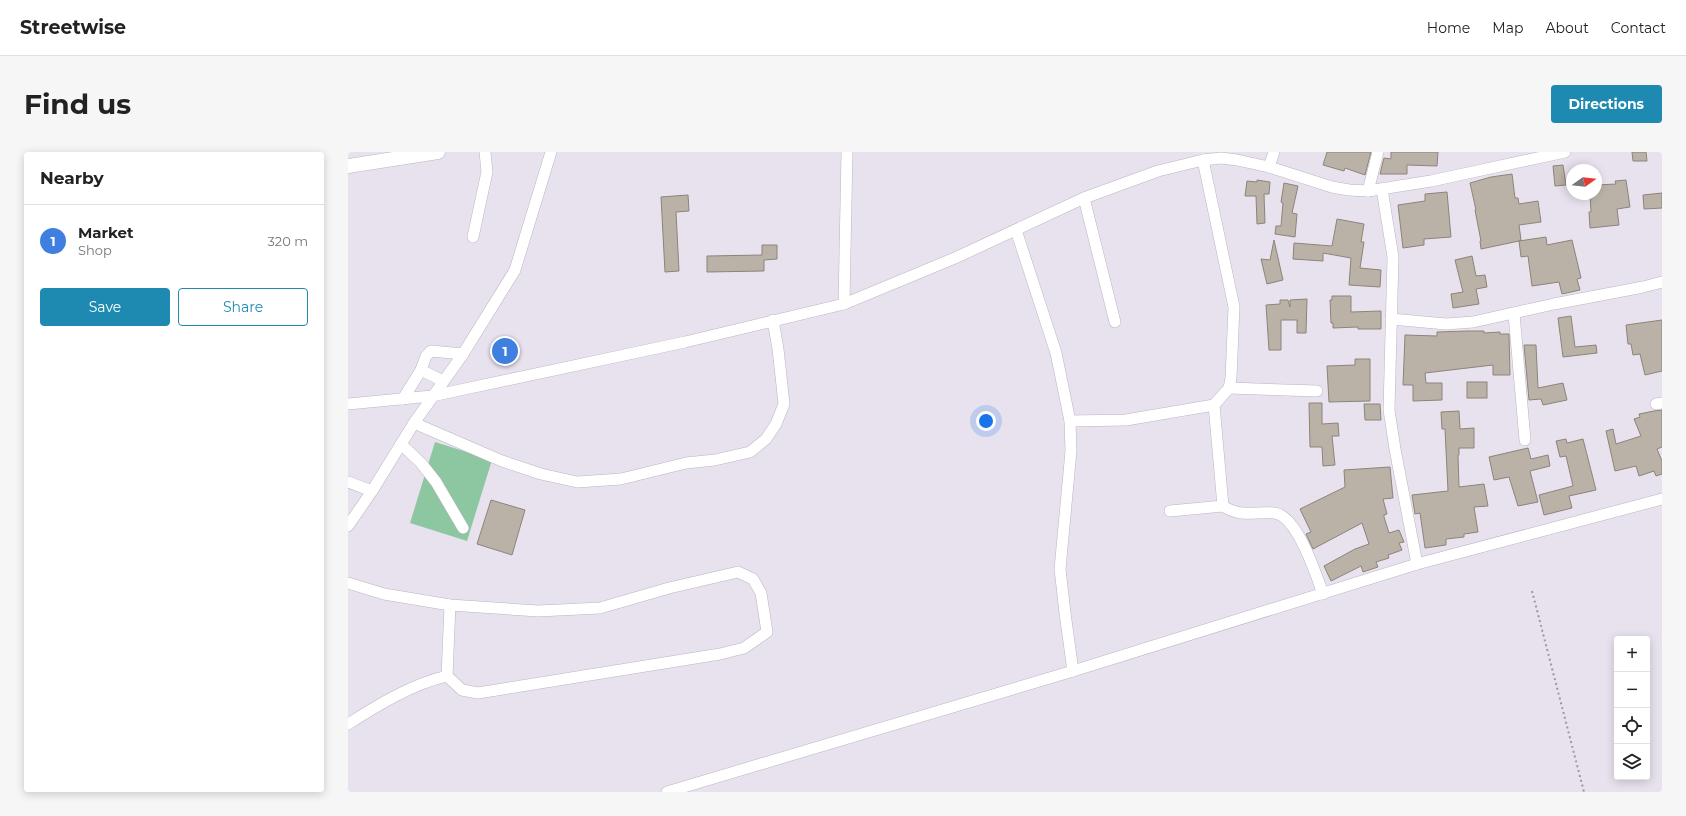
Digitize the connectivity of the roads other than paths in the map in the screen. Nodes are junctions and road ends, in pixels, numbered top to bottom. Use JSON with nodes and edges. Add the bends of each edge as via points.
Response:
{"nodes":[{"id":1,"x":438,"y":152,"type":"edge"},
{"id":2,"x":485,"y":152,"type":"edge"},
{"id":3,"x":551,"y":152,"type":"edge"},
{"id":4,"x":847,"y":152,"type":"edge"},
{"id":5,"x":1274,"y":152,"type":"edge"},
{"id":6,"x":1378,"y":152,"type":"edge"},
{"id":7,"x":1565,"y":152,"type":"edge"},
{"id":8,"x":1221,"y":155,"type":"edge"},
{"id":9,"x":1203,"y":160,"type":"junction"},
{"id":10,"x":348,"y":166,"type":"edge"},
{"id":11,"x":1269,"y":167,"type":"junction"},
{"id":12,"x":1382,"y":189,"type":"junction"},
{"id":13,"x":1368,"y":191,"type":"junction"},
{"id":14,"x":1084,"y":198,"type":"junction"},
{"id":15,"x":1016,"y":230,"type":"junction"},
{"id":16,"x":473,"y":237,"type":"dead end"},
{"id":17,"x":1662,"y":282,"type":"edge"},
{"id":18,"x":844,"y":304,"type":"junction"},
{"id":19,"x":1514,"y":314,"type":"junction"},
{"id":20,"x":1391,"y":319,"type":"junction"},
{"id":21,"x":773,"y":320,"type":"junction"},
{"id":22,"x":1115,"y":322,"type":"dead end"},
{"id":23,"x":463,"y":354,"type":"junction"},
{"id":24,"x":421,"y":370,"type":"junction"},
{"id":25,"x":443,"y":381,"type":"junction"},
{"id":26,"x":1229,"y":388,"type":"junction"},
{"id":27,"x":1317,"y":390,"type":"dead end"},
{"id":28,"x":432,"y":396,"type":"junction"},
{"id":29,"x":403,"y":399,"type":"junction"},
{"id":30,"x":348,"y":404,"type":"edge"},
{"id":31,"x":1214,"y":405,"type":"junction"},
{"id":32,"x":1070,"y":420,"type":"junction"},
{"id":33,"x":414,"y":423,"type":"junction"},
{"id":34,"x":1525,"y":440,"type":"dead end"},
{"id":35,"x":401,"y":444,"type":"junction"},
{"id":36,"x":348,"y":482,"type":"edge"},
{"id":37,"x":372,"y":491,"type":"junction"},
{"id":38,"x":1662,"y":499,"type":"edge"},
{"id":39,"x":1223,"y":506,"type":"junction"},
{"id":40,"x":1170,"y":511,"type":"dead end"},
{"id":41,"x":348,"y":526,"type":"edge"},
{"id":42,"x":463,"y":528,"type":"dead end"},
{"id":43,"x":1418,"y":564,"type":"junction"},
{"id":44,"x":348,"y":583,"type":"edge"},
{"id":45,"x":1323,"y":594,"type":"junction"},
{"id":46,"x":450,"y":606,"type":"junction"},
{"id":47,"x":1073,"y":671,"type":"junction"},
{"id":48,"x":447,"y":676,"type":"junction"},
{"id":49,"x":348,"y":724,"type":"edge"},
{"id":50,"x":667,"y":792,"type":"edge"}],
"edges":[{"from":1,"to":10,"type":"main road"},
{"from":2,"to":16,"type":"street","via":[[487,172]]},
{"from":3,"to":23,"type":"street","via":[[515,270]]},
{"from":4,"to":18,"type":"street"},
{"from":5,"to":11,"type":"street"},
{"from":6,"to":13,"type":"street"},
{"from":7,"to":12,"type":"street"},
{"from":8,"to":9,"type":"street"},
{"from":8,"to":11,"type":"street"},
{"from":9,"to":14,"type":"street","via":[[1158,171]]},
{"from":9,"to":26,"type":"street","via":[[1234,306]]},
{"from":11,"to":13,"type":"street","via":[[1332,187]]},
{"from":12,"to":13,"type":"street"},
{"from":12,"to":20,"type":"street","via":[[1393,257]]},
{"from":14,"to":15,"type":"street"},
{"from":14,"to":22,"type":"street"},
{"from":15,"to":18,"type":"street"},
{"from":15,"to":32,"type":"street","via":[[1056,353]]},
{"from":17,"to":19,"type":"street"},
{"from":18,"to":21,"type":"street"},
{"from":19,"to":20,"type":"street","via":[[1446,324]]},
{"from":19,"to":34,"type":"street"},
{"from":20,"to":43,"type":"street","via":[[1389,410]]},
{"from":21,"to":28,"type":"street","via":[[686,342]]},
{"from":21,"to":33,"type":"street","via":[[784,404],[776,424],[766,439],[750,452],[686,463],[621,480],[577,482],[541,474],[502,461]]},
{"from":23,"to":24,"type":"street","via":[[431,351],[426,356]]},
{"from":23,"to":25,"type":"street"},
{"from":24,"to":25,"type":"street"},
{"from":24,"to":29,"type":"street"},
{"from":25,"to":28,"type":"street"},
{"from":26,"to":27,"type":"street"},
{"from":26,"to":31,"type":"street"},
{"from":28,"to":29,"type":"street"},
{"from":28,"to":33,"type":"street"},
{"from":29,"to":30,"type":"street"},
{"from":31,"to":32,"type":"street","via":[[1126,420]]},
{"from":31,"to":39,"type":"street"},
{"from":32,"to":47,"type":"street","via":[[1071,451],[1060,568]]},
{"from":33,"to":35,"type":"street"},
{"from":35,"to":37,"type":"street"},
{"from":35,"to":42,"type":"street","via":[[436,482]]},
{"from":36,"to":37,"type":"street"},
{"from":37,"to":41,"type":"street"},
{"from":38,"to":43,"type":"street"},
{"from":39,"to":40,"type":"street"},
{"from":39,"to":45,"type":"street","via":[[1240,514],[1275,513],[1289,521]]},
{"from":43,"to":45,"type":"street"},
{"from":44,"to":46,"type":"street","via":[[384,594]]},
{"from":45,"to":47,"type":"street"},
{"from":46,"to":48,"type":"street"},
{"from":46,"to":48,"type":"street","via":[[538,612],[600,608],[738,572],[752,579],[761,593],[767,632],[744,648],[720,654],[478,693],[462,690]]},
{"from":47,"to":50,"type":"street"},
{"from":48,"to":49,"type":"street","via":[[430,680],[371,709]]}]}
